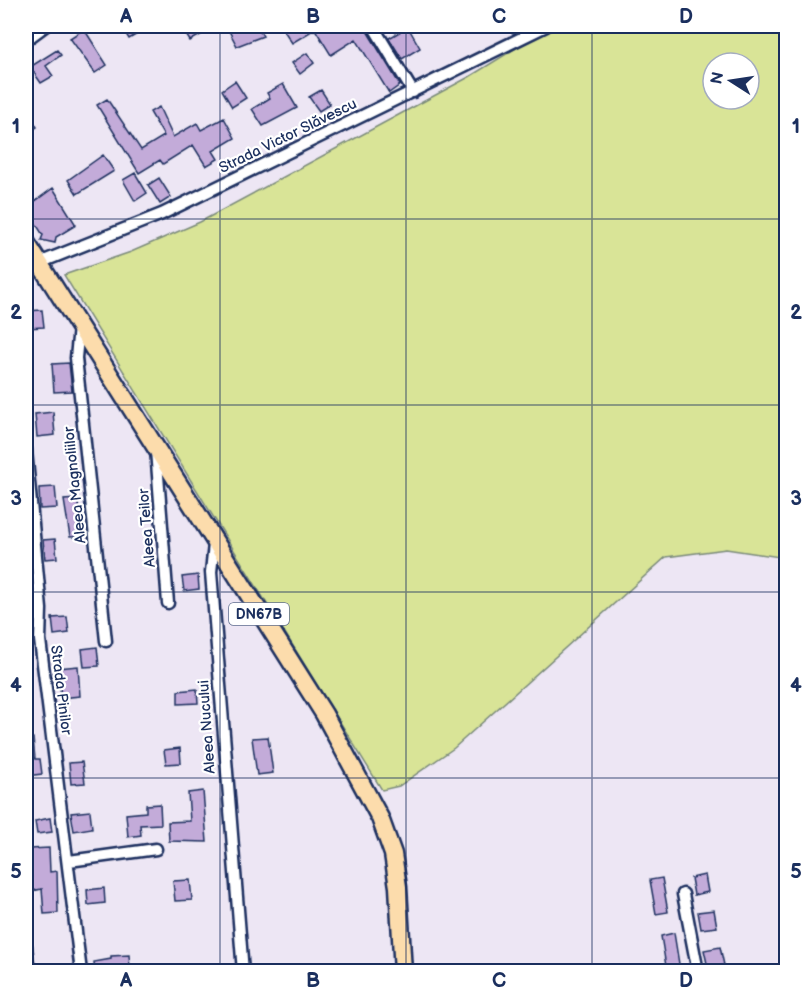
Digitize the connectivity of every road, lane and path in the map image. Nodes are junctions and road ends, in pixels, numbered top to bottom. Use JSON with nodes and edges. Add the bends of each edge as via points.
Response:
{"nodes":[{"id":1,"x":45,"y":26,"type":"edge"},
{"id":2,"x":373,"y":26,"type":"edge"},
{"id":3,"x":546,"y":26,"type":"edge"},
{"id":4,"x":26,"y":39,"type":"edge"},
{"id":5,"x":413,"y":92,"type":"junction"},
{"id":6,"x":26,"y":243,"type":"edge"},
{"id":7,"x":39,"y":263,"type":"junction"},
{"id":8,"x":79,"y":327,"type":"junction"},
{"id":9,"x":26,"y":450,"type":"edge"},
{"id":10,"x":156,"y":450,"type":"junction"},
{"id":11,"x":214,"y":544,"type":"junction"},
{"id":12,"x":168,"y":603,"type":"dead end"},
{"id":13,"x":106,"y":641,"type":"dead end"},
{"id":14,"x":156,"y":849,"type":"dead end"},
{"id":15,"x":69,"y":861,"type":"junction"},
{"id":16,"x":683,"y":894,"type":"dead end"},
{"id":17,"x":26,"y":946,"type":"edge"},
{"id":18,"x":28,"y":972,"type":"edge"},
{"id":19,"x":81,"y":972,"type":"edge"},
{"id":20,"x":243,"y":972,"type":"edge"},
{"id":21,"x":403,"y":972,"type":"edge"},
{"id":22,"x":698,"y":972,"type":"edge"}],
"edges":[{"from":1,"to":4,"type":"street"},
{"from":2,"to":5,"type":"street"},
{"from":3,"to":5,"type":"street","name":"Strada Victor Slăvescu"},
{"from":5,"to":7,"type":"street","name":"Strada Victor Slăvescu","via":[[162,214]]},
{"from":6,"to":7,"type":"main road","number":"DN67B"},
{"from":7,"to":8,"type":"main road","number":"DN67B"},
{"from":8,"to":10,"type":"main road","number":"DN67B"},
{"from":8,"to":13,"type":"street","name":"Aleea Magnoliilor","via":[[76,358]]},
{"from":9,"to":15,"type":"street","name":"Strada Pinilor","via":[[41,609],[40,640]]},
{"from":10,"to":11,"type":"main road","number":"DN67B"},
{"from":10,"to":12,"type":"street","name":"Aleea Teilor"},
{"from":11,"to":20,"type":"street","name":"Aleea Nucului","via":[[211,572]]},
{"from":11,"to":21,"type":"main road","number":"DN67B","via":[[324,714],[380,818],[393,854],[398,887]]},
{"from":14,"to":15,"type":"street"},
{"from":15,"to":19,"type":"street","name":"Strada Pinilor"},
{"from":16,"to":22,"type":"street"},
{"from":17,"to":18,"type":"street"}]}
